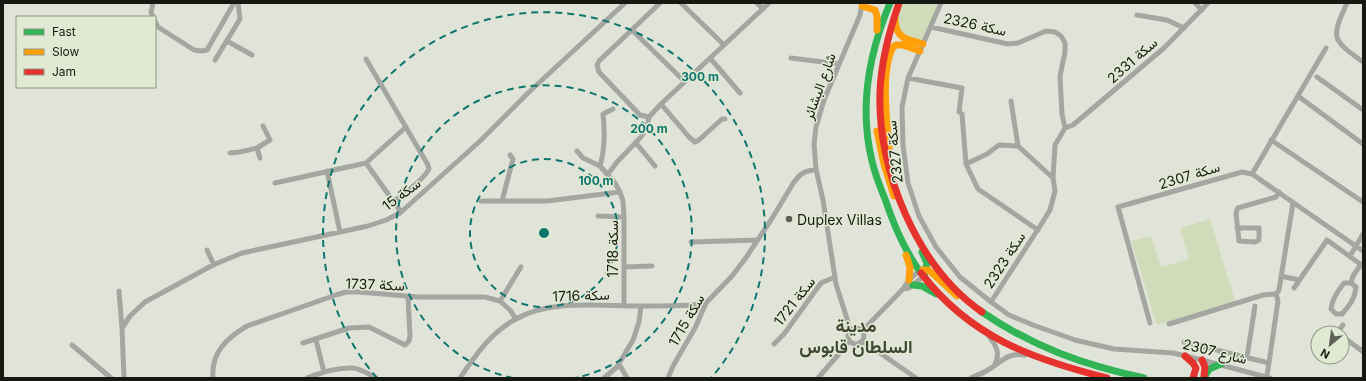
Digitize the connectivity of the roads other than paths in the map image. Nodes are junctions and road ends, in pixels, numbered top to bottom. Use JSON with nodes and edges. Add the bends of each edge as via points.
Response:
{"nodes":[{"id":1,"x":153,"y":3,"type":"edge"},
{"id":2,"x":234,"y":3,"type":"edge"},
{"id":3,"x":238,"y":3,"type":"edge"},
{"id":4,"x":625,"y":3,"type":"edge"},
{"id":5,"x":660,"y":3,"type":"edge"},
{"id":6,"x":681,"y":3,"type":"edge"},
{"id":7,"x":757,"y":3,"type":"edge"},
{"id":8,"x":770,"y":3,"type":"edge"},
{"id":9,"x":890,"y":3,"type":"edge"},
{"id":10,"x":941,"y":3,"type":"edge"},
{"id":11,"x":1194,"y":3,"type":"edge"},
{"id":12,"x":1208,"y":3,"type":"edge"},
{"id":13,"x":1347,"y":3,"type":"edge"},
{"id":14,"x":862,"y":5,"type":"edge"},
{"id":15,"x":898,"y":5,"type":"edge"},
{"id":16,"x":763,"y":9,"type":"junction"},
{"id":17,"x":1202,"y":10,"type":"junction"},
{"id":18,"x":1137,"y":15,"type":"dead end"},
{"id":19,"x":153,"y":16,"type":"edge"},
{"id":20,"x":156,"y":23,"type":"edge"},
{"id":21,"x":931,"y":26,"type":"junction"},
{"id":22,"x":1184,"y":28,"type":"junction"},
{"id":23,"x":632,"y":30,"type":"junction"},
{"id":24,"x":227,"y":41,"type":"junction"},
{"id":25,"x":876,"y":41,"type":"junction"},
{"id":26,"x":724,"y":45,"type":"junction"},
{"id":27,"x":921,"y":48,"type":"junction"},
{"id":28,"x":1326,"y":48,"type":"dead end"},
{"id":29,"x":252,"y":55,"type":"dead end"},
{"id":30,"x":710,"y":58,"type":"junction"},
{"id":31,"x":791,"y":58,"type":"dead end"},
{"id":32,"x":366,"y":59,"type":"dead end"},
{"id":33,"x":215,"y":60,"type":"dead end"},
{"id":34,"x":1363,"y":62,"type":"edge"},
{"id":35,"x":839,"y":64,"type":"junction"},
{"id":36,"x":880,"y":72,"type":"junction"},
{"id":37,"x":908,"y":78,"type":"junction"},
{"id":38,"x":1317,"y":78,"type":"dead end"},
{"id":39,"x":684,"y":81,"type":"junction"},
{"id":40,"x":740,"y":93,"type":"dead end"},
{"id":41,"x":1298,"y":96,"type":"junction"},
{"id":42,"x":1011,"y":101,"type":"dead end"},
{"id":43,"x":661,"y":104,"type":"junction"},
{"id":44,"x":613,"y":109,"type":"dead end"},
{"id":45,"x":1363,"y":110,"type":"edge"},
{"id":46,"x":649,"y":117,"type":"junction"},
{"id":47,"x":725,"y":119,"type":"dead end"},
{"id":48,"x":262,"y":126,"type":"dead end"},
{"id":49,"x":406,"y":127,"type":"junction"},
{"id":50,"x":1065,"y":128,"type":"junction"},
{"id":51,"x":1271,"y":140,"type":"junction"},
{"id":52,"x":636,"y":143,"type":"junction"},
{"id":53,"x":1363,"y":144,"type":"edge"},
{"id":54,"x":1018,"y":146,"type":"junction"},
{"id":55,"x":257,"y":148,"type":"junction"},
{"id":56,"x":577,"y":151,"type":"dead end"},
{"id":57,"x":230,"y":153,"type":"dead end"},
{"id":58,"x":510,"y":155,"type":"dead end"},
{"id":59,"x":260,"y":158,"type":"dead end"},
{"id":60,"x":366,"y":163,"type":"junction"},
{"id":61,"x":966,"y":164,"type":"junction"},
{"id":62,"x":600,"y":166,"type":"junction"},
{"id":63,"x":655,"y":166,"type":"dead end"},
{"id":64,"x":816,"y":169,"type":"junction"},
{"id":65,"x":890,"y":169,"type":"junction"},
{"id":66,"x":327,"y":171,"type":"junction"},
{"id":67,"x":608,"y":174,"type":"junction"},
{"id":68,"x":1252,"y":174,"type":"junction"},
{"id":69,"x":1053,"y":178,"type":"junction"},
{"id":70,"x":275,"y":183,"type":"dead end"},
{"id":71,"x":620,"y":192,"type":"junction"},
{"id":72,"x":1279,"y":192,"type":"junction"},
{"id":73,"x":481,"y":201,"type":"dead end"},
{"id":74,"x":502,"y":201,"type":"junction"},
{"id":75,"x":1363,"y":202,"type":"edge"},
{"id":76,"x":392,"y":203,"type":"junction"},
{"id":77,"x":1293,"y":203,"type":"junction"},
{"id":78,"x":401,"y":212,"type":"junction"},
{"id":79,"x":598,"y":216,"type":"dead end"},
{"id":80,"x":624,"y":217,"type":"junction"},
{"id":81,"x":1237,"y":228,"type":"junction"},
{"id":82,"x":1038,"y":230,"type":"junction"},
{"id":83,"x":340,"y":232,"type":"junction"},
{"id":84,"x":1363,"y":234,"type":"edge"},
{"id":85,"x":758,"y":240,"type":"junction"},
{"id":86,"x":691,"y":242,"type":"dead end"},
{"id":87,"x":903,"y":245,"type":"junction"},
{"id":88,"x":1356,"y":246,"type":"junction"},
{"id":89,"x":207,"y":250,"type":"dead end"},
{"id":90,"x":1363,"y":251,"type":"edge"},
{"id":91,"x":1350,"y":256,"type":"junction"},
{"id":92,"x":214,"y":265,"type":"junction"},
{"id":93,"x":1362,"y":265,"type":"edge"},
{"id":94,"x":652,"y":266,"type":"dead end"},
{"id":95,"x":521,"y":267,"type":"dead end"},
{"id":96,"x":624,"y":267,"type":"junction"},
{"id":97,"x":924,"y":272,"type":"junction"},
{"id":98,"x":1281,"y":276,"type":"junction"},
{"id":99,"x":836,"y":277,"type":"junction"},
{"id":100,"x":1299,"y":280,"type":"junction"},
{"id":101,"x":911,"y":282,"type":"junction"},
{"id":102,"x":1351,"y":283,"type":"junction"},
{"id":103,"x":1294,"y":288,"type":"dead end"},
{"id":104,"x":120,"y":291,"type":"dead end"},
{"id":105,"x":1276,"y":294,"type":"junction"},
{"id":106,"x":408,"y":297,"type":"junction"},
{"id":107,"x":500,"y":301,"type":"junction"},
{"id":108,"x":948,"y":302,"type":"junction"},
{"id":109,"x":991,"y":302,"type":"junction"},
{"id":110,"x":706,"y":303,"type":"junction"},
{"id":111,"x":624,"y":306,"type":"junction"},
{"id":112,"x":641,"y":306,"type":"junction"},
{"id":113,"x":1254,"y":306,"type":"dead end"},
{"id":114,"x":516,"y":319,"type":"junction"},
{"id":115,"x":848,"y":322,"type":"junction"},
{"id":116,"x":1150,"y":323,"type":"dead end"},
{"id":117,"x":1169,"y":324,"type":"dead end"},
{"id":118,"x":122,"y":328,"type":"junction"},
{"id":119,"x":856,"y":328,"type":"junction"},
{"id":120,"x":862,"y":331,"type":"junction"},
{"id":121,"x":985,"y":332,"type":"junction"},
{"id":122,"x":849,"y":333,"type":"junction"},
{"id":123,"x":316,"y":340,"type":"junction"},
{"id":124,"x":862,"y":340,"type":"junction"},
{"id":125,"x":851,"y":341,"type":"junction"},
{"id":126,"x":1029,"y":341,"type":"junction"},
{"id":127,"x":1184,"y":342,"type":"dead end"},
{"id":128,"x":1350,"y":342,"type":"edge"},
{"id":129,"x":303,"y":344,"type":"dead end"},
{"id":130,"x":774,"y":344,"type":"dead end"},
{"id":131,"x":72,"y":345,"type":"dead end"},
{"id":132,"x":1363,"y":349,"type":"edge"},
{"id":133,"x":1185,"y":356,"type":"junction"},
{"id":134,"x":1033,"y":357,"type":"junction"},
{"id":135,"x":1247,"y":358,"type":"junction"},
{"id":136,"x":1202,"y":360,"type":"junction"},
{"id":137,"x":1269,"y":363,"type":"junction"},
{"id":138,"x":619,"y":364,"type":"junction"},
{"id":139,"x":1221,"y":364,"type":"junction"},
{"id":140,"x":995,"y":365,"type":"junction"},
{"id":141,"x":324,"y":372,"type":"junction"},
{"id":142,"x":1204,"y":377,"type":"edge"},
{"id":143,"x":1269,"y":377,"type":"edge"},
{"id":144,"x":111,"y":378,"type":"edge"},
{"id":145,"x":124,"y":378,"type":"edge"},
{"id":146,"x":213,"y":378,"type":"edge"},
{"id":147,"x":307,"y":378,"type":"edge"},
{"id":148,"x":376,"y":378,"type":"edge"},
{"id":149,"x":460,"y":378,"type":"edge"},
{"id":150,"x":604,"y":378,"type":"edge"},
{"id":151,"x":628,"y":378,"type":"edge"},
{"id":152,"x":668,"y":378,"type":"edge"},
{"id":153,"x":818,"y":378,"type":"edge"},
{"id":154,"x":916,"y":378,"type":"edge"},
{"id":155,"x":971,"y":378,"type":"edge"},
{"id":156,"x":1107,"y":378,"type":"edge"},
{"id":157,"x":1144,"y":378,"type":"edge"},
{"id":158,"x":1193,"y":378,"type":"edge"}],
"edges":[{"from":1,"to":19,"type":"street"},
{"from":2,"to":20,"type":"street","via":[[207,50],[201,52],[158,27]]},
{"from":3,"to":24,"type":"street","via":[[240,19]]},
{"from":4,"to":78,"type":"street","name":"سكة 15","via":[[433,185]]},
{"from":5,"to":23,"type":"street"},
{"from":6,"to":26,"type":"street"},
{"from":7,"to":16,"type":"street"},
{"from":8,"to":16,"type":"street"},
{"from":9,"to":25,"type":"main road"},
{"from":10,"to":21,"type":"street","name":"سكة 2327"},
{"from":11,"to":17,"type":"street"},
{"from":12,"to":17,"type":"street","name":"سكة 2331"},
{"from":13,"to":34,"type":"street","via":[[1337,26],[1336,38],[1344,48]]},
{"from":14,"to":25,"type":"main road","via":[[875,10]]},
{"from":14,"to":35,"type":"street","name":"شارع البشائر"},
{"from":15,"to":27,"type":"main road","via":[[894,27],[897,33]]},
{"from":15,"to":36,"type":"main road","via":[[887,37]]},
{"from":16,"to":26,"type":"street"},
{"from":17,"to":22,"type":"street","name":"سكة 2331"},
{"from":18,"to":22,"type":"street","via":[[1167,20]]},
{"from":21,"to":27,"type":"street","name":"سكة 2327"},
{"from":21,"to":50,"type":"street","name":"سكة 2326","via":[[1008,44],[1018,43],[1046,31],[1061,36],[1065,43],[1060,76]]},
{"from":22,"to":50,"type":"street","name":"سكة 2331","via":[[1073,125]]},
{"from":23,"to":39,"type":"street"},
{"from":23,"to":46,"type":"street","via":[[597,65],[599,72],[640,115]]},
{"from":24,"to":29,"type":"street"},
{"from":24,"to":33,"type":"street"},
{"from":25,"to":87,"type":"main road","via":[[868,81],[868,140],[890,218]]},
{"from":26,"to":30,"type":"street"},
{"from":27,"to":37,"type":"street","name":"سكة 2327"},
{"from":27,"to":65,"type":"main road","via":[[899,45],[891,52],[886,80]]},
{"from":28,"to":41,"type":"street"},
{"from":30,"to":39,"type":"street"},
{"from":30,"to":40,"type":"street"},
{"from":31,"to":35,"type":"street"},
{"from":32,"to":49,"type":"street"},
{"from":35,"to":64,"type":"street","name":"شارع البشائر","via":[[816,127]]},
{"from":36,"to":65,"type":"main road","via":[[879,107]]},
{"from":36,"to":97,"type":"main road","via":[[877,80],[876,112],[879,149],[896,203],[925,258]]},
{"from":37,"to":61,"type":"street","name":"سكة 2323","via":[[962,88],[959,112],[962,114]]},
{"from":37,"to":109,"type":"street","name":"سكة 2327","via":[[902,107],[903,145],[908,183],[919,216],[936,247],[960,277]]},
{"from":38,"to":45,"type":"street"},
{"from":39,"to":43,"type":"street"},
{"from":41,"to":51,"type":"street"},
{"from":41,"to":53,"type":"street"},
{"from":42,"to":54,"type":"street"},
{"from":43,"to":46,"type":"street"},
{"from":43,"to":47,"type":"street","via":[[695,142]]},
{"from":44,"to":62,"type":"street","via":[[603,114],[605,129]]},
{"from":46,"to":52,"type":"street","via":[[644,132]]},
{"from":48,"to":55,"type":"street","via":[[270,140]]},
{"from":49,"to":60,"type":"street"},
{"from":49,"to":76,"type":"street","via":[[429,169]]},
{"from":50,"to":69,"type":"street","name":"سكة 2323","via":[[1055,145]]},
{"from":51,"to":68,"type":"street"},
{"from":51,"to":75,"type":"street"},
{"from":52,"to":63,"type":"street"},
{"from":52,"to":67,"type":"street"},
{"from":54,"to":61,"type":"street","via":[[999,145]]},
{"from":54,"to":69,"type":"street"},
{"from":55,"to":57,"type":"street"},
{"from":55,"to":59,"type":"street"},
{"from":56,"to":62,"type":"street","name":"سكة 1718","via":[[583,158]]},
{"from":58,"to":74,"type":"street","via":[[513,159]]},
{"from":60,"to":66,"type":"street"},
{"from":60,"to":76,"type":"street"},
{"from":61,"to":82,"type":"street","name":"سكة 2323","via":[[978,188]]},
{"from":62,"to":67,"type":"street","name":"سكة 1718"},
{"from":64,"to":85,"type":"street","name":"سكة 1715","via":[[805,172],[794,182]]},
{"from":64,"to":99,"type":"street","name":"شارع البشائر"},
{"from":65,"to":126,"type":"main road","via":[[908,219],[937,268],[974,305]]},
{"from":66,"to":70,"type":"street"},
{"from":66,"to":83,"type":"street"},
{"from":67,"to":71,"type":"street","name":"سكة 1718"},
{"from":68,"to":72,"type":"street"},
{"from":68,"to":116,"type":"street","name":"سكة 2307","via":[[1242,172],[1118,207]]},
{"from":69,"to":82,"type":"street","name":"سكة 2323","via":[[1055,191],[1050,210]]},
{"from":71,"to":74,"type":"street","via":[[547,202]]},
{"from":71,"to":80,"type":"street","name":"سكة 1718"},
{"from":72,"to":77,"type":"street"},
{"from":72,"to":81,"type":"street","via":[[1276,197],[1238,208]]},
{"from":73,"to":74,"type":"street"},
{"from":76,"to":78,"type":"street"},
{"from":77,"to":88,"type":"street"},
{"from":77,"to":98,"type":"street","name":"2307 شارع"},
{"from":78,"to":83,"type":"street","name":"سكة 15","via":[[368,226]]},
{"from":79,"to":80,"type":"street"},
{"from":80,"to":96,"type":"street","name":"سكة 1718"},
{"from":81,"to":81,"type":"street","via":[[1259,228],[1259,240],[1239,241]]},
{"from":82,"to":109,"type":"street","name":"سكة 2323"},
{"from":83,"to":92,"type":"street","name":"سكة 15","via":[[242,254]]},
{"from":84,"to":88,"type":"street"},
{"from":85,"to":86,"type":"street"},
{"from":85,"to":110,"type":"street","name":"سكة 1715","via":[[732,276]]},
{"from":87,"to":97,"type":"main road"},
{"from":87,"to":101,"type":"main road","via":[[910,267]]},
{"from":88,"to":90,"type":"street"},
{"from":88,"to":91,"type":"street"},
{"from":89,"to":92,"type":"street"},
{"from":91,"to":93,"type":"street"},
{"from":91,"to":100,"type":"street","via":[[1327,240]]},
{"from":92,"to":118,"type":"street","name":"سكة 15","via":[[145,302]]},
{"from":93,"to":102,"type":"street"},
{"from":94,"to":96,"type":"street"},
{"from":95,"to":107,"type":"street"},
{"from":96,"to":111,"type":"street","name":"سكة 1718"},
{"from":97,"to":101,"type":"street"},
{"from":97,"to":108,"type":"main road"},
{"from":97,"to":126,"type":"main road","via":[[932,273],[983,317],[1009,335]]},
{"from":98,"to":100,"type":"street"},
{"from":98,"to":105,"type":"street","name":"2307 شارع"},
{"from":99,"to":115,"type":"street","name":"شارع البشائر"},
{"from":99,"to":130,"type":"street","name":"سكة 1721","via":[[821,283]]},
{"from":100,"to":103,"type":"street"},
{"from":101,"to":108,"type":"main road"},
{"from":101,"to":120,"type":"street","via":[[909,288],[903,289]]},
{"from":102,"to":102,"type":"street","via":[[1344,284],[1331,303],[1331,309],[1336,314],[1342,314],[1353,299],[1356,287]]},
{"from":104,"to":118,"type":"street"},
{"from":105,"to":117,"type":"street","via":[[1263,295]]},
{"from":105,"to":137,"type":"street","name":"2307 شارع","via":[[1278,301]]},
{"from":106,"to":107,"type":"street","name":"سكة 1737","via":[[485,297]]},
{"from":106,"to":123,"type":"street","via":[[409,342],[404,344],[369,327],[349,328]]},
{"from":106,"to":146,"type":"street","name":"سكة 1737","via":[[346,292],[247,326],[224,342],[216,360]]},
{"from":107,"to":114,"type":"street"},
{"from":108,"to":121,"type":"main road"},
{"from":109,"to":133,"type":"street","name":"2307 شارع","via":[[1021,320],[1074,340],[1114,349]]},
{"from":110,"to":112,"type":"street","name":"سكة 1716","via":[[692,306]]},
{"from":110,"to":152,"type":"street","name":"سكة 1715"},
{"from":111,"to":112,"type":"street","name":"سكة 1716"},
{"from":111,"to":114,"type":"street","name":"سكة 1716","via":[[560,306],[546,308]]},
{"from":112,"to":138,"type":"street","via":[[633,340]]},
{"from":113,"to":135,"type":"street"},
{"from":114,"to":149,"type":"street","name":"سكة 1716","via":[[494,335],[476,354]]},
{"from":115,"to":119,"type":"street"},
{"from":115,"to":122,"type":"street","name":"شارع البشائر"},
{"from":118,"to":145,"type":"street"},
{"from":119,"to":120,"type":"street"},
{"from":119,"to":122,"type":"street"},
{"from":120,"to":124,"type":"street"},
{"from":121,"to":134,"type":"main road"},
{"from":121,"to":140,"type":"street","via":[[998,354]]},
{"from":122,"to":125,"type":"street"},
{"from":123,"to":129,"type":"street"},
{"from":123,"to":141,"type":"street"},
{"from":124,"to":125,"type":"street"},
{"from":124,"to":154,"type":"street"},
{"from":125,"to":153,"type":"street"},
{"from":126,"to":157,"type":"main road","via":[[1069,358]]},
{"from":127,"to":135,"type":"street"},
{"from":128,"to":132,"type":"street","via":[[1362,351]]},
{"from":131,"to":144,"type":"street"},
{"from":133,"to":136,"type":"street","name":"2307 شارع"},
{"from":133,"to":158,"type":"main road","via":[[1196,368]]},
{"from":134,"to":140,"type":"street","via":[[1012,354]]},
{"from":134,"to":156,"type":"main road"},
{"from":135,"to":137,"type":"street"},
{"from":136,"to":139,"type":"street","name":"2307 شارع"},
{"from":136,"to":142,"type":"main road","via":[[1205,367]]},
{"from":137,"to":143,"type":"street","name":"2307 شارع"},
{"from":138,"to":150,"type":"street"},
{"from":138,"to":151,"type":"street"},
{"from":139,"to":142,"type":"main road","via":[[1209,369]]},
{"from":139,"to":143,"type":"street","name":"2307 شارع"},
{"from":140,"to":155,"type":"street"},
{"from":141,"to":147,"type":"street"},
{"from":141,"to":148,"type":"street","via":[[353,368]]}]}
